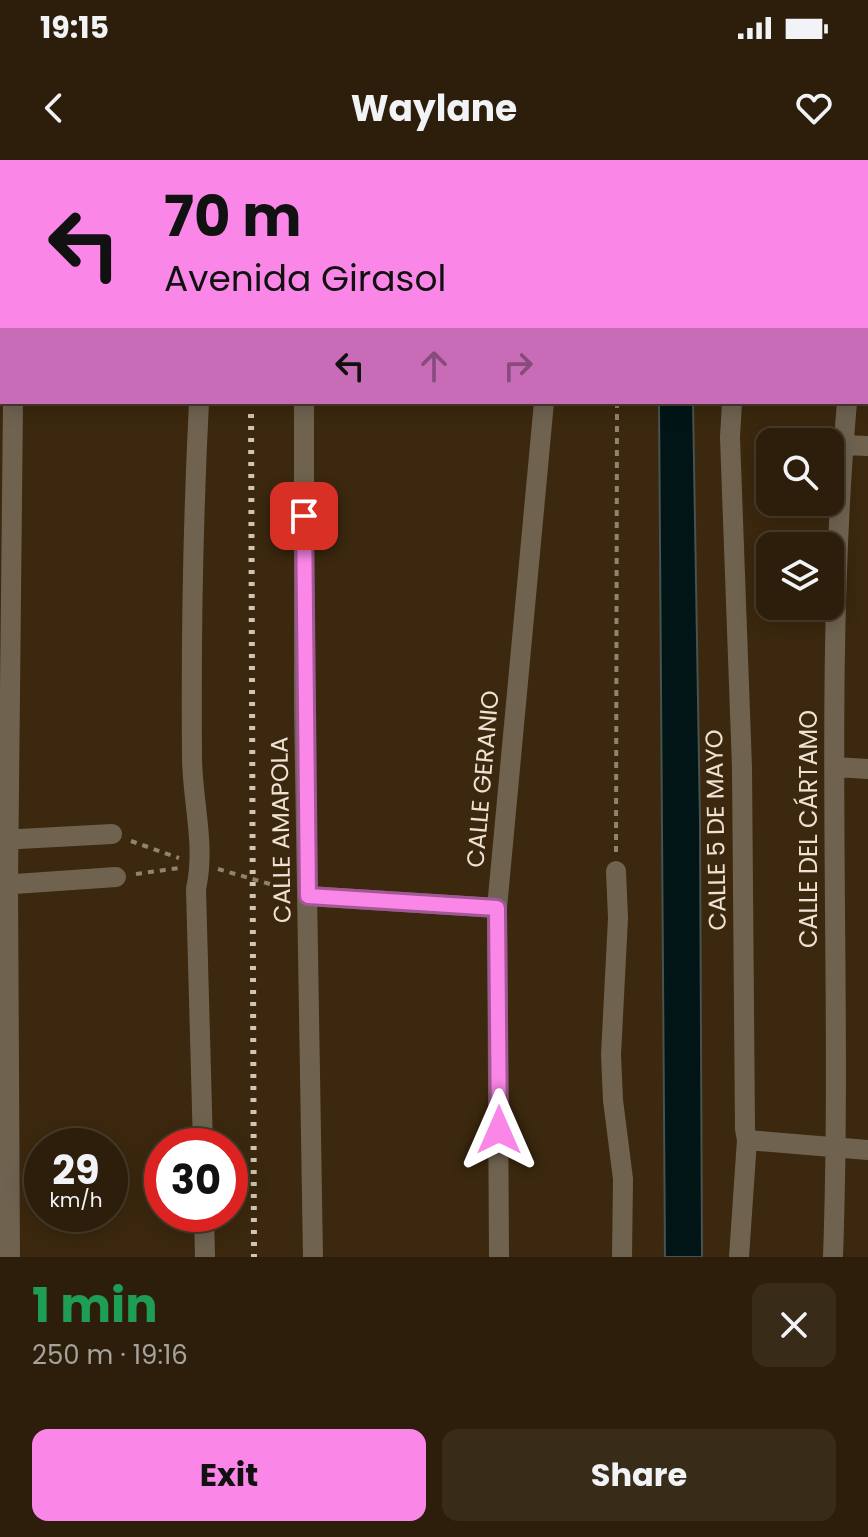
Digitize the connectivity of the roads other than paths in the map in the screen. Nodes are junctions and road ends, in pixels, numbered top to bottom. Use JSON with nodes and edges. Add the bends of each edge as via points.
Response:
{"nodes":[{"id":1,"x":13,"y":404,"type":"edge"},
{"id":2,"x":199,"y":404,"type":"edge"},
{"id":3,"x":304,"y":404,"type":"edge"},
{"id":4,"x":544,"y":404,"type":"edge"},
{"id":5,"x":732,"y":404,"type":"edge"},
{"id":6,"x":847,"y":404,"type":"edge"},
{"id":7,"x":844,"y":434,"type":"edge"},
{"id":8,"x":844,"y":445,"type":"edge"},
{"id":9,"x":868,"y":446,"type":"edge"},
{"id":10,"x":839,"y":516,"type":"edge"},
{"id":11,"x":835,"y":767,"type":"junction"},
{"id":12,"x":868,"y":769,"type":"edge"},
{"id":13,"x":112,"y":834,"type":"dead end"},
{"id":14,"x":4,"y":840,"type":"edge"},
{"id":15,"x":616,"y":871,"type":"road end"},
{"id":16,"x":116,"y":877,"type":"road end"},
{"id":17,"x":4,"y":884,"type":"edge"},
{"id":18,"x":308,"y":896,"type":"junction"},
{"id":19,"x":497,"y":908,"type":"junction"},
{"id":20,"x":203,"y":1128,"type":"edge"},
{"id":21,"x":747,"y":1140,"type":"junction"},
{"id":22,"x":837,"y":1148,"type":"junction"},
{"id":23,"x":868,"y":1150,"type":"edge"},
{"id":24,"x":204,"y":1232,"type":"edge"},
{"id":25,"x":10,"y":1257,"type":"edge"},
{"id":26,"x":205,"y":1257,"type":"edge"},
{"id":27,"x":313,"y":1257,"type":"edge"},
{"id":28,"x":499,"y":1257,"type":"edge"},
{"id":29,"x":622,"y":1257,"type":"edge"},
{"id":30,"x":739,"y":1257,"type":"edge"},
{"id":31,"x":833,"y":1257,"type":"edge"}],
"edges":[{"from":1,"to":14,"type":"street"},
{"from":2,"to":20,"type":"street","via":[[192,760],[201,865],[196,889]]},
{"from":3,"to":18,"type":"street","name":"CALLE AMAPOLA"},
{"from":4,"to":19,"type":"street","name":"CALLE GERANIO"},
{"from":5,"to":21,"type":"street","name":"CALLE 5 DE MAYO"},
{"from":6,"to":7,"type":"street","name":"CALLE DEL CÁRTAMO"},
{"from":8,"to":9,"type":"street"},
{"from":10,"to":11,"type":"street","name":"CALLE DEL CÁRTAMO"},
{"from":11,"to":12,"type":"street"},
{"from":11,"to":22,"type":"street","name":"CALLE DEL CÁRTAMO"},
{"from":13,"to":14,"type":"street"},
{"from":14,"to":17,"type":"street"},
{"from":15,"to":29,"type":"street","via":[[611,1055],[623,1179]]},
{"from":16,"to":17,"type":"street"},
{"from":17,"to":25,"type":"street"},
{"from":18,"to":19,"type":"street"},
{"from":18,"to":27,"type":"street","name":"CALLE AMAPOLA"},
{"from":19,"to":28,"type":"street","name":"CALLE GERANIO"},
{"from":21,"to":22,"type":"street"},
{"from":21,"to":30,"type":"street","name":"CALLE 5 DE MAYO"},
{"from":22,"to":23,"type":"street"},
{"from":22,"to":31,"type":"street","name":"CALLE DEL CÁRTAMO"},
{"from":24,"to":26,"type":"street"}]}
